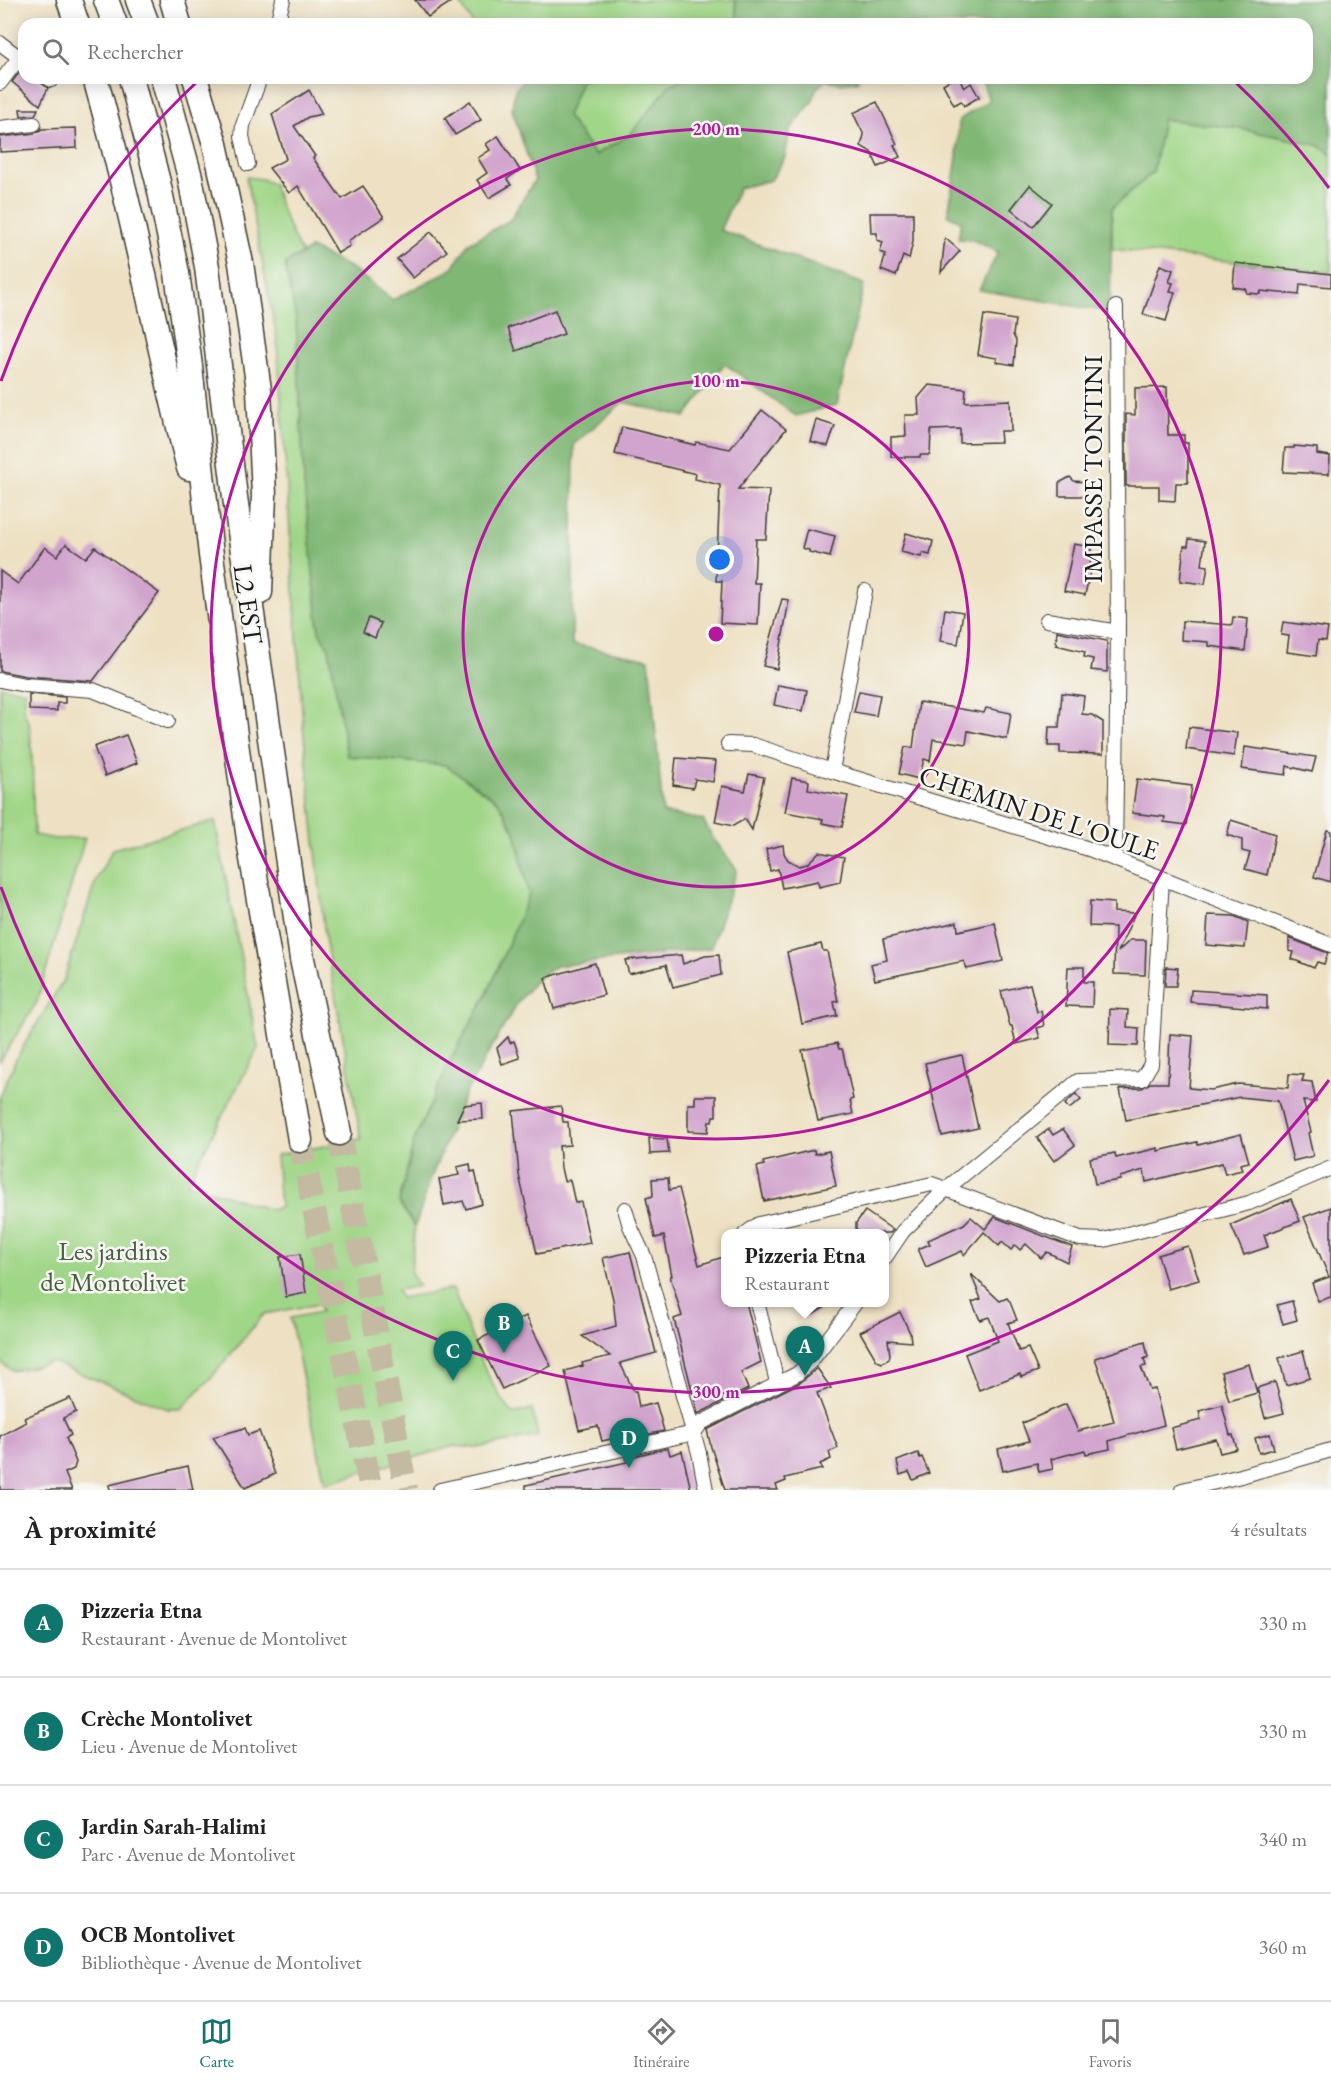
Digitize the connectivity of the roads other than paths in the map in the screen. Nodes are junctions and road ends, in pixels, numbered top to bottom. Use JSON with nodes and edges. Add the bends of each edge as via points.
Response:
{"nodes":[{"id":1,"x":69,"y":0,"type":"edge"},
{"id":2,"x":106,"y":0,"type":"edge"},
{"id":3,"x":138,"y":0,"type":"edge"},
{"id":4,"x":172,"y":0,"type":"edge"},
{"id":5,"x":283,"y":0,"type":"edge"},
{"id":6,"x":75,"y":18,"type":"edge"},
{"id":7,"x":113,"y":18,"type":"edge"},
{"id":8,"x":145,"y":18,"type":"edge"},
{"id":9,"x":177,"y":18,"type":"edge"},
{"id":10,"x":278,"y":18,"type":"edge"},
{"id":11,"x":0,"y":43,"type":"edge"},
{"id":12,"x":18,"y":56,"type":"edge"},
{"id":13,"x":18,"y":63,"type":"edge"},
{"id":14,"x":0,"y":83,"type":"edge"},
{"id":15,"x":97,"y":84,"type":"edge"},
{"id":16,"x":133,"y":84,"type":"edge"},
{"id":17,"x":165,"y":84,"type":"edge"},
{"id":18,"x":197,"y":84,"type":"edge"},
{"id":19,"x":258,"y":84,"type":"edge"},
{"id":20,"x":34,"y":123,"type":"dead end"},
{"id":21,"x":0,"y":128,"type":"edge"},
{"id":22,"x":248,"y":164,"type":"dead end"},
{"id":23,"x":1116,"y":307,"type":"dead end"},
{"id":24,"x":211,"y":555,"type":"junction"},
{"id":25,"x":865,"y":591,"type":"dead end"},
{"id":26,"x":1047,"y":620,"type":"dead end"},
{"id":27,"x":1118,"y":632,"type":"junction"},
{"id":28,"x":257,"y":651,"type":"junction"},
{"id":29,"x":0,"y":680,"type":"edge"},
{"id":30,"x":168,"y":720,"type":"dead end"},
{"id":31,"x":728,"y":744,"type":"dead end"},
{"id":32,"x":832,"y":771,"type":"junction"},
{"id":33,"x":1115,"y":859,"type":"junction"},
{"id":34,"x":1161,"y":879,"type":"junction"},
{"id":35,"x":1331,"y":945,"type":"edge"},
{"id":36,"x":339,"y":1133,"type":"tunnel mouth"},
{"id":37,"x":300,"y":1140,"type":"tunnel mouth"},
{"id":38,"x":1331,"y":1168,"type":"edge"},
{"id":39,"x":946,"y":1189,"type":"junction"},
{"id":40,"x":625,"y":1209,"type":"dead end"},
{"id":41,"x":751,"y":1229,"type":"edge"},
{"id":42,"x":889,"y":1252,"type":"edge"},
{"id":43,"x":758,"y":1307,"type":"edge"},
{"id":44,"x":852,"y":1307,"type":"edge"},
{"id":45,"x":776,"y":1384,"type":"junction"},
{"id":46,"x":694,"y":1433,"type":"junction"},
{"id":47,"x":1331,"y":1450,"type":"edge"},
{"id":48,"x":440,"y":1490,"type":"edge"},
{"id":49,"x":706,"y":1490,"type":"edge"},
{"id":50,"x":1182,"y":1490,"type":"edge"}],
"edges":[{"from":1,"to":6,"type":"highway"},
{"from":2,"to":7,"type":"highway"},
{"from":3,"to":8,"type":"highway"},
{"from":4,"to":9,"type":"highway"},
{"from":5,"to":10,"type":"street"},
{"from":11,"to":12,"type":"street"},
{"from":13,"to":14,"type":"street"},
{"from":15,"to":24,"type":"highway"},
{"from":16,"to":24,"type":"highway","name":"L2 EST","via":[[177,273]]},
{"from":17,"to":28,"type":"highway","name":"L2 EST","via":[[190,177],[207,267]]},
{"from":18,"to":28,"type":"highway","via":[[215,144],[241,263],[259,390],[264,495]]},
{"from":19,"to":22,"type":"street","via":[[243,125]]},
{"from":20,"to":21,"type":"street"},
{"from":23,"to":27,"type":"street","name":"IMPASSE TONTINI"},
{"from":24,"to":37,"type":"highway","name":"L2 EST","via":[[250,847]]},
{"from":25,"to":32,"type":"street"},
{"from":26,"to":27,"type":"street"},
{"from":27,"to":33,"type":"street","name":"IMPASSE TONTINI"},
{"from":28,"to":36,"type":"highway","name":"L2 EST","via":[[302,959]]},
{"from":29,"to":30,"type":"street","via":[[93,690]]},
{"from":31,"to":32,"type":"street","name":"CHEMIN DE L'OULE","via":[[753,745]]},
{"from":32,"to":33,"type":"street","name":"CHEMIN DE L'OULE"},
{"from":33,"to":34,"type":"street","name":"CHEMIN DE L'OULE"},
{"from":34,"to":35,"type":"street","name":"CHEMIN DE L'OULE"},
{"from":34,"to":39,"type":"street","via":[[1148,1071],[1142,1079],[1078,1081]]},
{"from":38,"to":39,"type":"street","via":[[1249,1203],[1104,1240],[1080,1239]]},
{"from":39,"to":41,"type":"street","via":[[932,1184]]},
{"from":39,"to":42,"type":"street","via":[[899,1236]]},
{"from":40,"to":46,"type":"street","via":[[644,1256]]},
{"from":43,"to":45,"type":"street"},
{"from":44,"to":45,"type":"street","via":[[812,1360],[797,1374]]},
{"from":45,"to":46,"type":"street","via":[[702,1423]]},
{"from":46,"to":48,"type":"street"},
{"from":46,"to":49,"type":"street"},
{"from":47,"to":50,"type":"street"}]}
